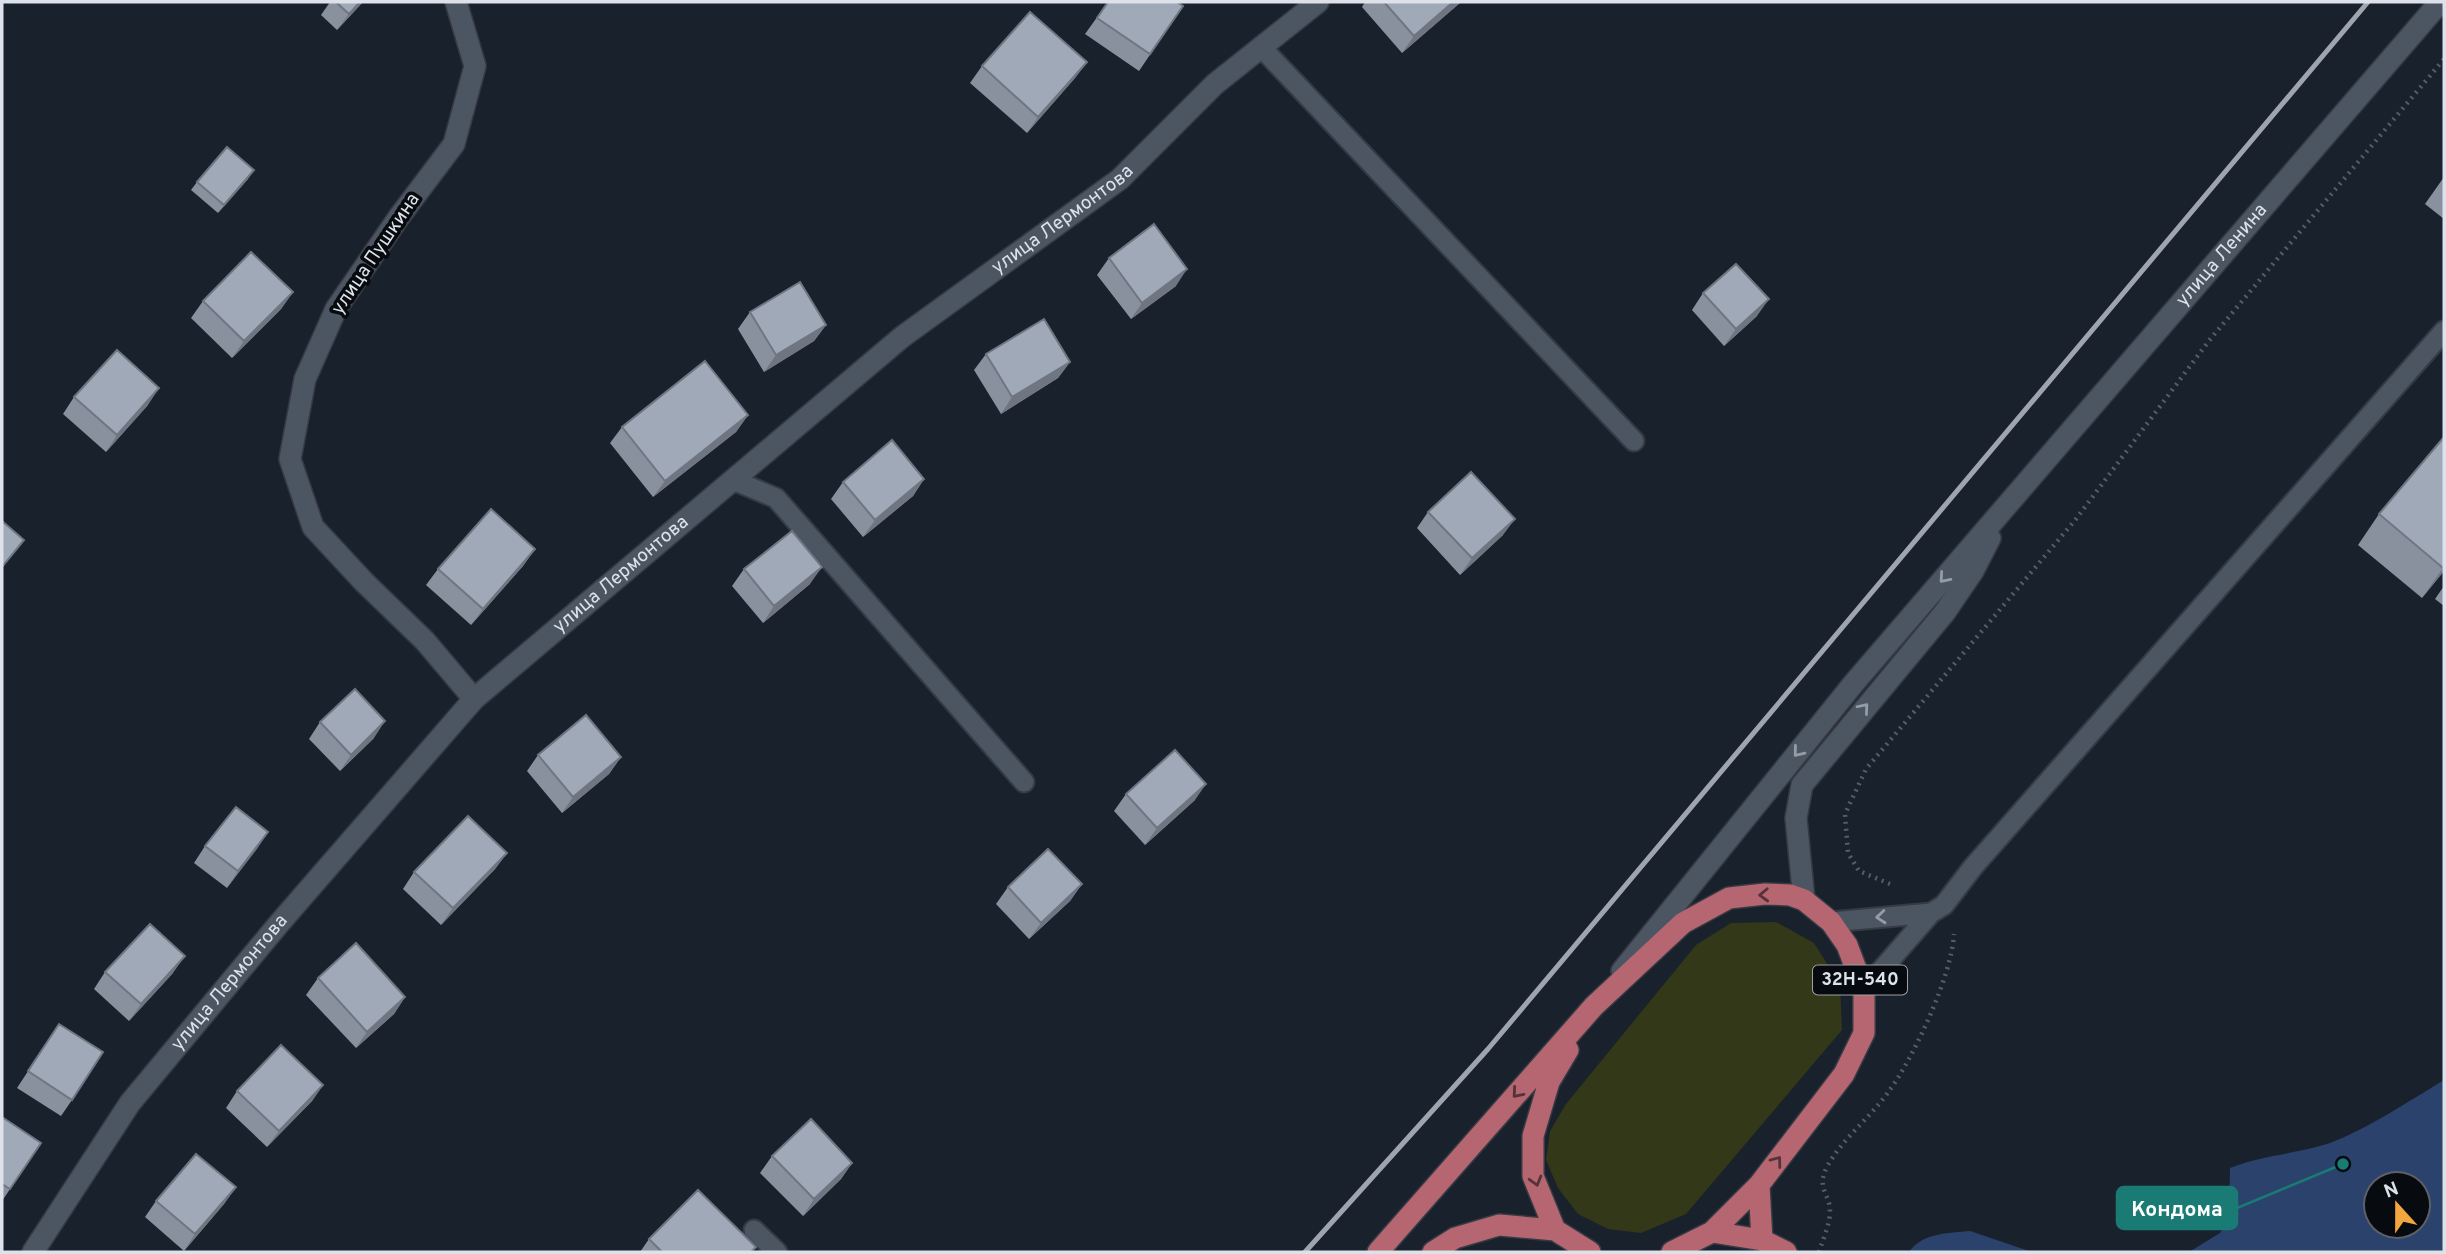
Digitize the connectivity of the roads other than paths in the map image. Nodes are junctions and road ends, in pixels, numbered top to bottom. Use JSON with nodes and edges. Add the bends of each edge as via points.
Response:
{"nodes":[{"id":1,"x":456,"y":2,"type":"edge"},
{"id":2,"x":1318,"y":2,"type":"edge"},
{"id":3,"x":2440,"y":2,"type":"edge"},
{"id":4,"x":1261,"y":47,"type":"junction"},
{"id":5,"x":2444,"y":331,"type":"edge"},
{"id":6,"x":1634,"y":441,"type":"dead end"},
{"id":7,"x":733,"y":480,"type":"junction"},
{"id":8,"x":2005,"y":508,"type":"junction"},
{"id":9,"x":474,"y":699,"type":"junction"},
{"id":10,"x":1024,"y":782,"type":"dead end"},
{"id":11,"x":1804,"y":900,"type":"junction"},
{"id":12,"x":1938,"y":909,"type":"junction"},
{"id":13,"x":1830,"y":922,"type":"junction"},
{"id":14,"x":1864,"y":990,"type":"junction"},
{"id":15,"x":1594,"y":1006,"type":"junction"},
{"id":16,"x":1759,"y":1185,"type":"junction"},
{"id":17,"x":754,"y":1230,"type":"dead end"},
{"id":18,"x":1555,"y":1230,"type":"junction"},
{"id":19,"x":1712,"y":1232,"type":"junction"},
{"id":20,"x":1762,"y":1240,"type":"junction"},
{"id":21,"x":33,"y":1252,"type":"edge"},
{"id":22,"x":777,"y":1252,"type":"edge"},
{"id":23,"x":1378,"y":1252,"type":"edge"},
{"id":24,"x":1433,"y":1252,"type":"edge"},
{"id":25,"x":1590,"y":1252,"type":"edge"},
{"id":26,"x":1672,"y":1252,"type":"edge"},
{"id":27,"x":1786,"y":1252,"type":"edge"}],
"edges":[{"from":1,"to":9,"type":"street","name":"улица Пушкина","via":[[475,66],[454,144],[336,309],[305,379],[289,459],[313,527],[425,640]]},
{"from":2,"to":4,"type":"street","name":"улица Лермонтова"},
{"from":3,"to":8,"type":"street","name":"улица Ленина"},
{"from":4,"to":6,"type":"lane"},
{"from":4,"to":7,"type":"street","name":"улица Лермонтова","via":[[1215,84],[1120,179],[902,337]]},
{"from":5,"to":12,"type":"lane"},
{"from":7,"to":9,"type":"street","name":"улица Лермонтова"},
{"from":7,"to":10,"type":"lane","via":[[776,498]]},
{"from":11,"to":8,"type":"street","one_way":true,"via":[[1796,818],[1802,785],[1945,612],[1973,571]]},
{"from":8,"to":15,"type":"street","one_way":true,"via":[[1854,683]]},
{"from":9,"to":21,"type":"street","name":"улица Лермонтова","via":[[130,1103]]},
{"from":11,"to":13,"type":"main road","number":"32Н-540"},
{"from":11,"to":15,"type":"main road","one_way":true,"via":[[1765,894],[1729,898],[1683,923]]},
{"from":12,"to":13,"type":"lane","one_way":true},
{"from":12,"to":14,"type":"lane"},
{"from":13,"to":14,"type":"main road","number":"32Н-540","via":[[1847,945]]},
{"from":16,"to":14,"type":"main road","number":"32Н-540","one_way":true,"via":[[1844,1073],[1864,1033]]},
{"from":15,"to":18,"type":"main road","one_way":true,"via":[[1549,1082],[1532,1136],[1533,1177]]},
{"from":15,"to":23,"type":"main road","one_way":true},
{"from":16,"to":19,"type":"main road","number":"32Н-540"},
{"from":16,"to":20,"type":"main road"},
{"from":17,"to":22,"type":"lane"},
{"from":18,"to":24,"type":"main road","via":[[1499,1225],[1455,1238]]},
{"from":18,"to":25,"type":"main road"},
{"from":19,"to":20,"type":"main road"},
{"from":19,"to":26,"type":"main road","number":"32Н-540"},
{"from":20,"to":27,"type":"main road"}]}
